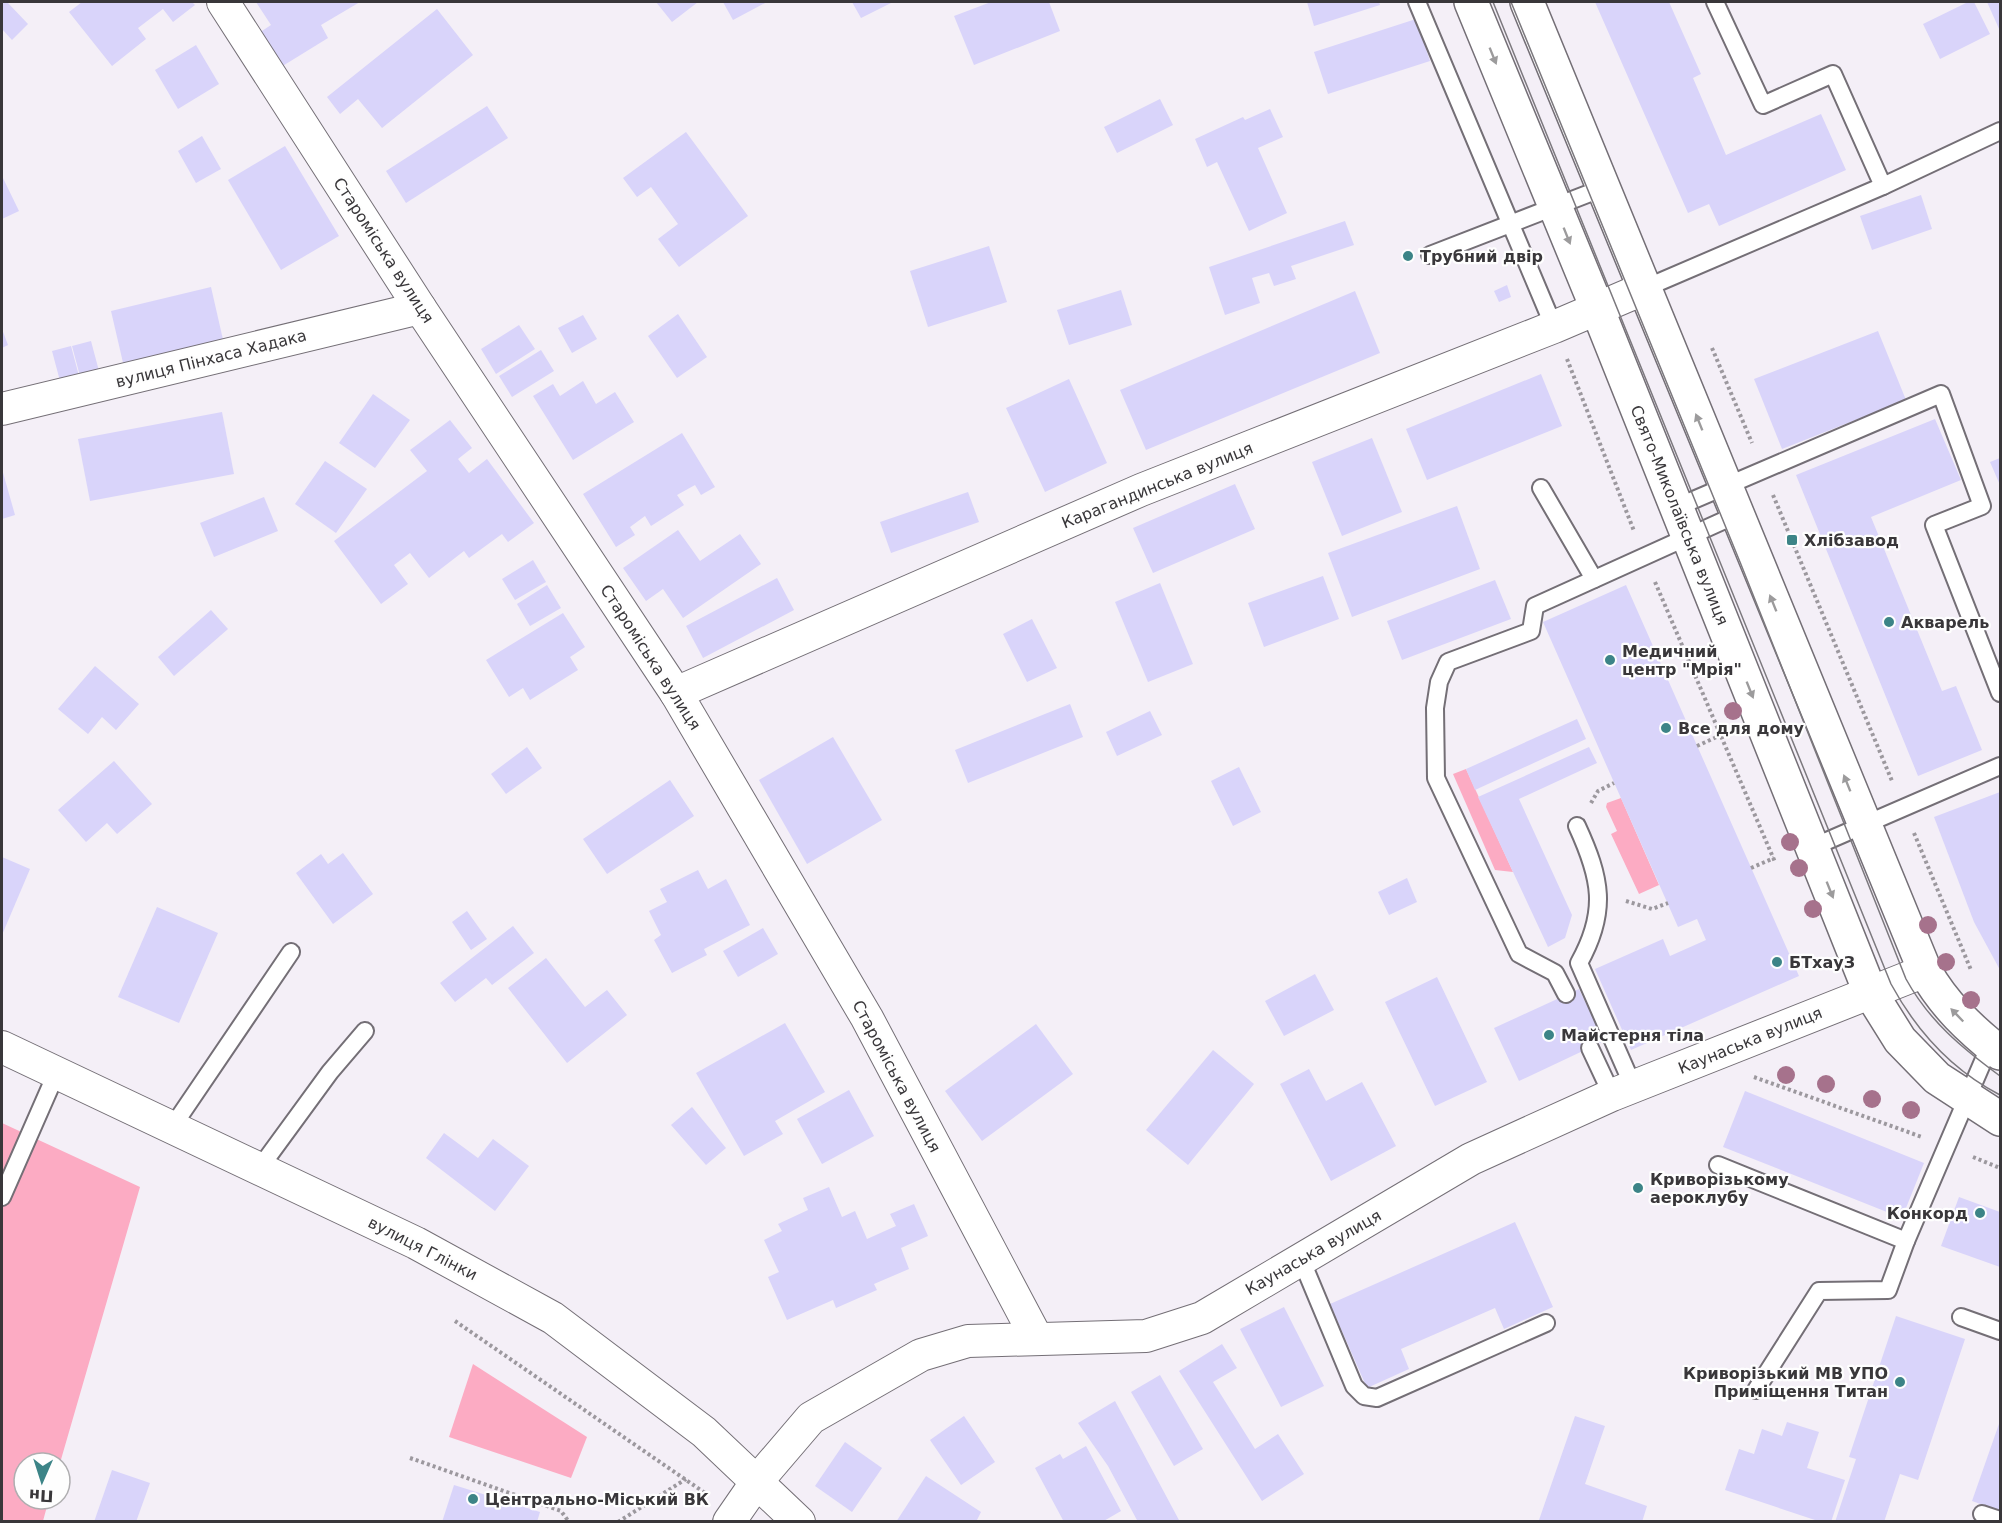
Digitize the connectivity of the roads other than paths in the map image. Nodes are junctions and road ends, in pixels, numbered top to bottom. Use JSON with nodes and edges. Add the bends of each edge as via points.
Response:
{"nodes":[{"id":1,"x":223,"y":2,"type":"edge"},
{"id":2,"x":1417,"y":2,"type":"edge"},
{"id":3,"x":1471,"y":2,"type":"edge"},
{"id":4,"x":1527,"y":2,"type":"edge"},
{"id":5,"x":1715,"y":2,"type":"edge"},
{"id":6,"x":2001,"y":131,"type":"edge"},
{"id":7,"x":1883,"y":186,"type":"junction"},
{"id":8,"x":1603,"y":188,"type":"junction"},
{"id":9,"x":1556,"y":207,"type":"junction"},
{"id":10,"x":1510,"y":224,"type":"junction"},
{"id":11,"x":1430,"y":255,"type":"dead end"},
{"id":12,"x":1643,"y":289,"type":"junction"},
{"id":13,"x":420,"y":308,"type":"junction"},
{"id":14,"x":1597,"y":308,"type":"junction"},
{"id":15,"x":1554,"y":327,"type":"junction"},
{"id":16,"x":2,"y":409,"type":"edge"},
{"id":17,"x":1541,"y":488,"type":"dead end"},
{"id":18,"x":1731,"y":501,"type":"junction"},
{"id":19,"x":1677,"y":507,"type":"junction"},
{"id":20,"x":1689,"y":537,"type":"junction"},
{"id":21,"x":1594,"y":579,"type":"junction"},
{"id":22,"x":676,"y":693,"type":"junction"},
{"id":23,"x":2001,"y":693,"type":"edge"},
{"id":24,"x":2001,"y":766,"type":"edge"},
{"id":25,"x":1864,"y":825,"type":"junction"},
{"id":26,"x":1577,"y":826,"type":"dead end"},
{"id":27,"x":1813,"y":847,"type":"junction"},
{"id":28,"x":291,"y":952,"type":"dead end"},
{"id":29,"x":1925,"y":971,"type":"junction"},
{"id":30,"x":1870,"y":992,"type":"junction"},
{"id":31,"x":1566,"y":994,"type":"dead end"},
{"id":32,"x":365,"y":1031,"type":"dead end"},
{"id":33,"x":2,"y":1047,"type":"edge"},
{"id":34,"x":1590,"y":1048,"type":"dead end"},
{"id":35,"x":1995,"y":1049,"type":"edge"},
{"id":36,"x":56,"y":1074,"type":"junction"},
{"id":37,"x":1622,"y":1090,"type":"junction"},
{"id":38,"x":1966,"y":1098,"type":"junction"},
{"id":39,"x":2001,"y":1119,"type":"edge"},
{"id":40,"x":173,"y":1126,"type":"junction"},
{"id":41,"x":1718,"y":1165,"type":"dead end"},
{"id":42,"x":259,"y":1169,"type":"junction"},
{"id":43,"x":2,"y":1197,"type":"edge"},
{"id":44,"x":1906,"y":1241,"type":"junction"},
{"id":45,"x":1301,"y":1259,"type":"junction"},
{"id":46,"x":1961,"y":1317,"type":"dead end"},
{"id":47,"x":1546,"y":1323,"type":"dead end"},
{"id":48,"x":2001,"y":1331,"type":"edge"},
{"id":49,"x":1036,"y":1337,"type":"junction"},
{"id":50,"x":1756,"y":1390,"type":"dead end"},
{"id":51,"x":758,"y":1480,"type":"junction"},
{"id":52,"x":720,"y":1509,"type":"edge"},
{"id":53,"x":1982,"y":1514,"type":"dead end"},
{"id":54,"x":2001,"y":1520,"type":"edge"},
{"id":55,"x":799,"y":1521,"type":"edge"}],
"edges":[{"from":1,"to":13,"type":"street","name":"Староміська вулиця"},
{"from":2,"to":10,"type":"lane"},
{"from":3,"to":9,"type":"main road","name":"Свято-Миколаївська вулиця","one_way":true},
{"from":4,"to":8,"type":"main road"},
{"from":5,"to":7,"type":"lane","via":[[1763,105],[1833,74]]},
{"from":6,"to":7,"type":"lane"},
{"from":7,"to":12,"type":"lane"},
{"from":8,"to":9,"type":"lane"},
{"from":8,"to":12,"type":"main road"},
{"from":9,"to":10,"type":"lane"},
{"from":9,"to":14,"type":"main road","name":"Свято-Миколаївська вулиця","one_way":true},
{"from":10,"to":11,"type":"lane"},
{"from":10,"to":15,"type":"lane"},
{"from":12,"to":14,"type":"street","name":"Карагандинська вулиця"},
{"from":18,"to":12,"type":"main road","one_way":true},
{"from":13,"to":16,"type":"street","name":"вулиця Пінхаса Хадака"},
{"from":13,"to":22,"type":"street","name":"Староміська вулиця"},
{"from":14,"to":15,"type":"street","name":"Карагандинська вулиця"},
{"from":14,"to":19,"type":"main road","name":"Свято-Миколаївська вулиця"},
{"from":15,"to":22,"type":"street","name":"Карагандинська вулиця","via":[[1141,490]]},
{"from":17,"to":21,"type":"lane"},
{"from":18,"to":19,"type":"lane"},
{"from":18,"to":20,"type":"lane"},
{"from":18,"to":23,"type":"lane","via":[[1763,471],[1941,394],[1982,506],[1934,525]]},
{"from":25,"to":18,"type":"main road","one_way":true},
{"from":19,"to":20,"type":"main road","name":"Свято-Миколаївська вулиця"},
{"from":20,"to":21,"type":"lane"},
{"from":20,"to":27,"type":"main road","name":"Свято-Миколаївська вулиця","one_way":true},
{"from":21,"to":31,"type":"lane","via":[[1535,606],[1531,632],[1448,662],[1439,682],[1435,708],[1436,778],[1519,954],[1555,973]]},
{"from":22,"to":49,"type":"street","name":"Староміська вулиця","via":[[867,1018]]},
{"from":24,"to":25,"type":"lane"},
{"from":25,"to":27,"type":"lane"},
{"from":25,"to":29,"type":"main road"},
{"from":26,"to":37,"type":"lane","via":[[1592,859],[1600,893],[1588,946],[1579,963]]},
{"from":27,"to":30,"type":"main road","name":"Свято-Миколаївська вулиця","one_way":true},
{"from":28,"to":40,"type":"lane"},
{"from":29,"to":30,"type":"street","name":"Каунаська вулиця"},
{"from":35,"to":29,"type":"main road","one_way":true,"via":[[1955,1014]]},
{"from":30,"to":37,"type":"street","name":"Каунаська вулиця"},
{"from":30,"to":38,"type":"main road","name":"Свято-Миколаївська вулиця","via":[[1900,1041],[1938,1078]]},
{"from":32,"to":42,"type":"lane"},
{"from":33,"to":36,"type":"street","name":"вулиця Глінки"},
{"from":34,"to":37,"type":"lane"},
{"from":35,"to":38,"type":"lane"},
{"from":36,"to":40,"type":"street","name":"вулиця Глінки"},
{"from":36,"to":43,"type":"lane"},
{"from":37,"to":45,"type":"street","name":"Каунаська вулиця","via":[[1471,1159]]},
{"from":38,"to":39,"type":"main road","name":"Свято-Миколаївська вулиця"},
{"from":38,"to":44,"type":"lane"},
{"from":40,"to":42,"type":"street","name":"вулиця Глінки"},
{"from":41,"to":44,"type":"lane"},
{"from":42,"to":51,"type":"street","name":"вулиця Глінки","via":[[416,1243],[553,1318],[704,1432]]},
{"from":44,"to":50,"type":"lane","via":[[1888,1290],[1819,1291]]},
{"from":45,"to":47,"type":"lane","via":[[1354,1386],[1364,1396],[1377,1398]]},
{"from":45,"to":49,"type":"street","name":"Каунаська вулиця","via":[[1202,1318],[1146,1335]]},
{"from":46,"to":48,"type":"lane"},
{"from":49,"to":51,"type":"street","name":"Каунаська вулиця","via":[[968,1341],[921,1355],[811,1418]]},
{"from":51,"to":52,"type":"street","name":"Каунаська вулиця"},
{"from":51,"to":55,"type":"street","name":"вулиця Глінки"},
{"from":53,"to":54,"type":"lane"}]}
